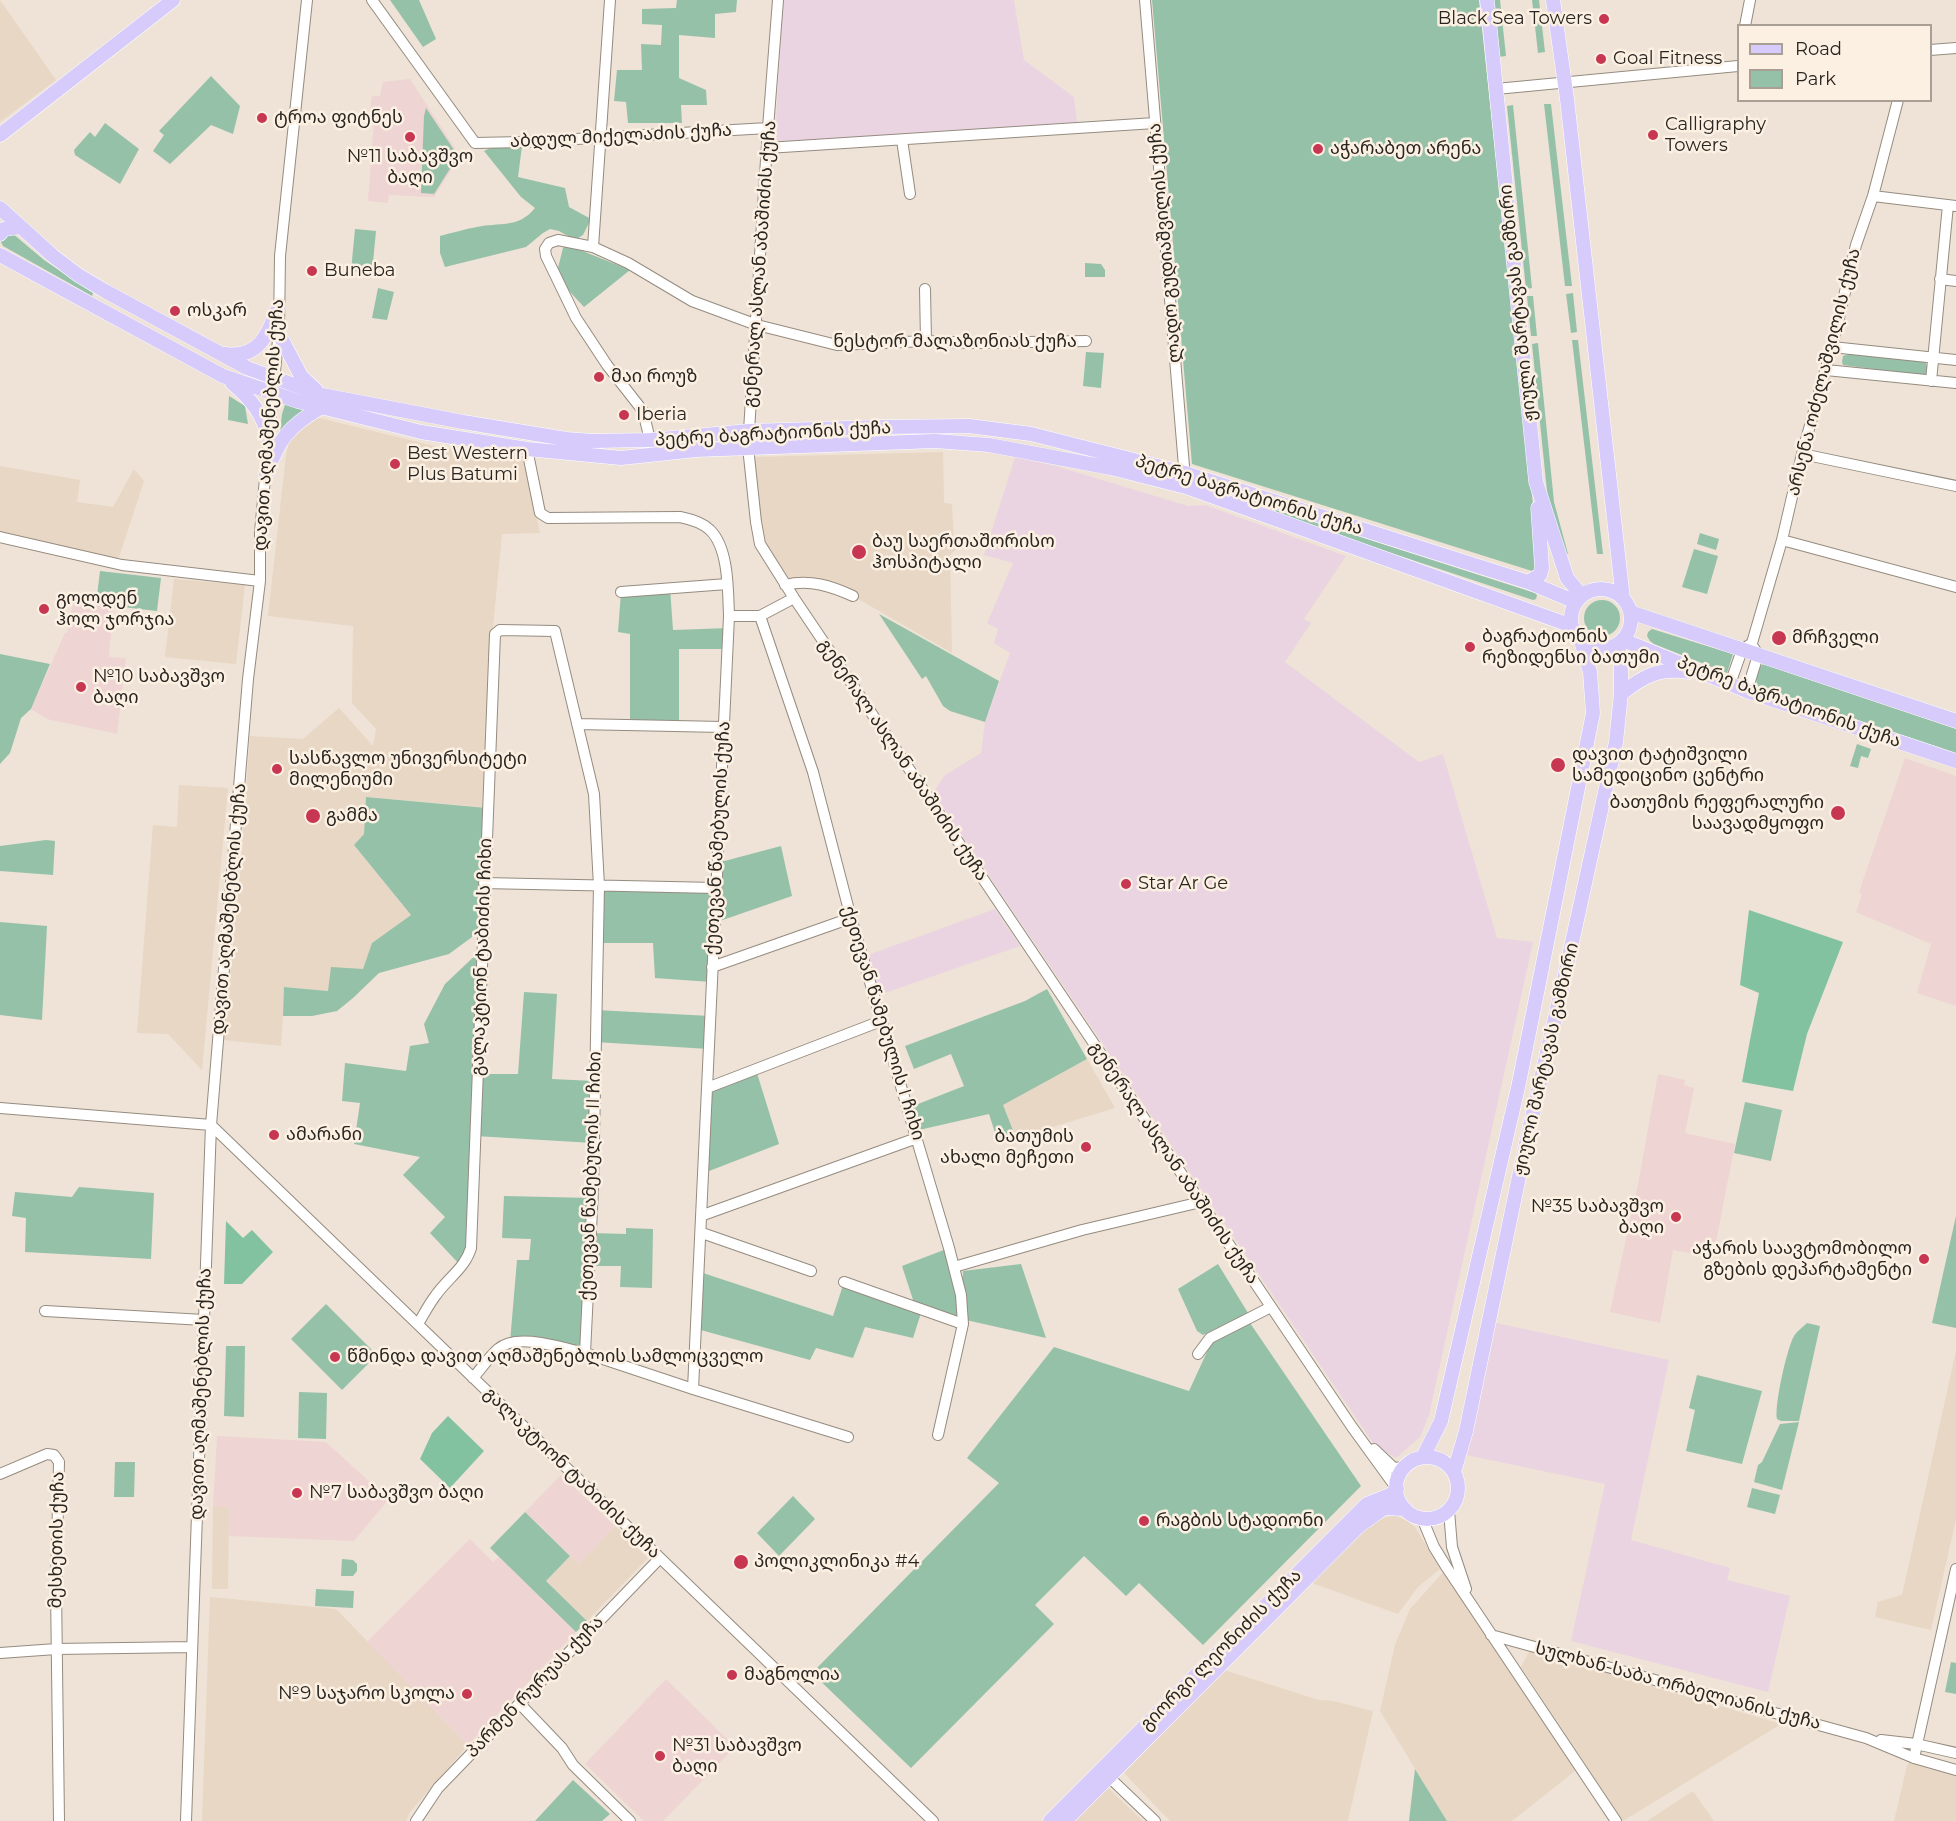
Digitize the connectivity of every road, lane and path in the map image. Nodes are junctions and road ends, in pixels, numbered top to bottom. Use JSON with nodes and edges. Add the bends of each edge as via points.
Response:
{"nodes":[{"id":1,"x":173,"y":0,"type":"edge"},
{"id":2,"x":307,"y":0,"type":"edge"},
{"id":3,"x":372,"y":0,"type":"edge"},
{"id":4,"x":610,"y":0,"type":"edge"},
{"id":5,"x":778,"y":0,"type":"edge"},
{"id":6,"x":1145,"y":0,"type":"edge"},
{"id":7,"x":1486,"y":0,"type":"edge"},
{"id":8,"x":1553,"y":0,"type":"edge"},
{"id":9,"x":1750,"y":0,"type":"edge"},
{"id":10,"x":1745,"y":24,"type":"edge"},
{"id":11,"x":1956,"y":48,"type":"edge"},
{"id":12,"x":1932,"y":50,"type":"edge"},
{"id":13,"x":1737,"y":66,"type":"edge"},
{"id":14,"x":1565,"y":82,"type":"junction"},
{"id":15,"x":1496,"y":89,"type":"junction"},
{"id":16,"x":1898,"y":102,"type":"edge"},
{"id":17,"x":1155,"y":123,"type":"junction"},
{"id":18,"x":768,"y":128,"type":"junction"},
{"id":19,"x":0,"y":135,"type":"edge"},
{"id":20,"x":601,"y":136,"type":"junction"},
{"id":21,"x":902,"y":140,"type":"junction"},
{"id":22,"x":767,"y":148,"type":"junction"},
{"id":23,"x":909,"y":194,"type":"dead end"},
{"id":24,"x":1874,"y":196,"type":"junction"},
{"id":25,"x":1952,"y":206,"type":"edge"},
{"id":26,"x":0,"y":208,"type":"edge"},
{"id":27,"x":21,"y":227,"type":"junction"},
{"id":28,"x":0,"y":234,"type":"edge"},
{"id":29,"x":593,"y":247,"type":"junction"},
{"id":30,"x":1,"y":254,"type":"edge"},
{"id":31,"x":1940,"y":279,"type":"junction"},
{"id":32,"x":1956,"y":282,"type":"edge"},
{"id":33,"x":925,"y":289,"type":"dead end"},
{"id":34,"x":278,"y":308,"type":"junction"},
{"id":35,"x":757,"y":325,"type":"junction"},
{"id":36,"x":279,"y":334,"type":"junction"},
{"id":37,"x":926,"y":341,"type":"junction"},
{"id":38,"x":1086,"y":342,"type":"dead end"},
{"id":39,"x":1832,"y":347,"type":"junction"},
{"id":40,"x":217,"y":352,"type":"junction"},
{"id":41,"x":1934,"y":359,"type":"junction"},
{"id":42,"x":1956,"y":360,"type":"edge"},
{"id":43,"x":1826,"y":370,"type":"junction"},
{"id":44,"x":223,"y":376,"type":"junction"},
{"id":45,"x":275,"y":378,"type":"junction"},
{"id":46,"x":1931,"y":381,"type":"junction"},
{"id":47,"x":1956,"y":383,"type":"edge"},
{"id":48,"x":273,"y":394,"type":"junction"},
{"id":49,"x":321,"y":401,"type":"junction"},
{"id":50,"x":749,"y":431,"type":"junction"},
{"id":51,"x":269,"y":438,"type":"junction"},
{"id":52,"x":650,"y":440,"type":"junction"},
{"id":53,"x":748,"y":447,"type":"junction"},
{"id":54,"x":526,"y":449,"type":"junction"},
{"id":55,"x":1802,"y":454,"type":"junction"},
{"id":56,"x":266,"y":474,"type":"junction"},
{"id":57,"x":1185,"y":480,"type":"junction"},
{"id":58,"x":1536,"y":482,"type":"junction"},
{"id":59,"x":1956,"y":486,"type":"edge"},
{"id":60,"x":0,"y":537,"type":"edge"},
{"id":61,"x":1782,"y":540,"type":"junction"},
{"id":62,"x":260,"y":581,"type":"junction"},
{"id":63,"x":1528,"y":582,"type":"junction"},
{"id":64,"x":727,"y":584,"type":"junction"},
{"id":65,"x":785,"y":585,"type":"junction"},
{"id":66,"x":1956,"y":587,"type":"edge"},
{"id":67,"x":621,"y":592,"type":"dead end"},
{"id":68,"x":853,"y":596,"type":"dead end"},
{"id":69,"x":794,"y":598,"type":"junction"},
{"id":70,"x":1579,"y":599,"type":"junction"},
{"id":71,"x":1627,"y":606,"type":"junction"},
{"id":72,"x":729,"y":616,"type":"junction"},
{"id":73,"x":760,"y":616,"type":"junction"},
{"id":74,"x":1572,"y":626,"type":"junction"},
{"id":75,"x":555,"y":631,"type":"joint"},
{"id":76,"x":1581,"y":641,"type":"junction"},
{"id":77,"x":1620,"y":642,"type":"junction"},
{"id":78,"x":1751,"y":650,"type":"junction"},
{"id":79,"x":1707,"y":675,"type":"junction"},
{"id":80,"x":1730,"y":684,"type":"junction"},
{"id":81,"x":1747,"y":691,"type":"junction"},
{"id":82,"x":1621,"y":694,"type":"junction"},
{"id":83,"x":1956,"y":721,"type":"edge"},
{"id":84,"x":577,"y":724,"type":"junction"},
{"id":85,"x":723,"y":727,"type":"junction"},
{"id":86,"x":1956,"y":761,"type":"edge"},
{"id":87,"x":484,"y":884,"type":"junction"},
{"id":88,"x":599,"y":886,"type":"junction"},
{"id":89,"x":716,"y":888,"type":"junction"},
{"id":90,"x":851,"y":918,"type":"junction"},
{"id":91,"x":712,"y":967,"type":"junction"},
{"id":92,"x":881,"y":1021,"type":"junction"},
{"id":93,"x":707,"y":1088,"type":"junction"},
{"id":94,"x":0,"y":1108,"type":"edge"},
{"id":95,"x":211,"y":1125,"type":"junction"},
{"id":96,"x":917,"y":1138,"type":"junction"},
{"id":97,"x":1201,"y":1202,"type":"junction"},
{"id":98,"x":703,"y":1215,"type":"junction"},
{"id":99,"x":702,"y":1233,"type":"junction"},
{"id":100,"x":954,"y":1267,"type":"junction"},
{"id":101,"x":811,"y":1271,"type":"dead end"},
{"id":102,"x":844,"y":1282,"type":"dead end"},
{"id":103,"x":1271,"y":1307,"type":"junction"},
{"id":104,"x":45,"y":1311,"type":"dead end"},
{"id":105,"x":204,"y":1320,"type":"junction"},
{"id":106,"x":418,"y":1324,"type":"junction"},
{"id":107,"x":963,"y":1324,"type":"junction"},
{"id":108,"x":585,"y":1353,"type":"junction"},
{"id":109,"x":1198,"y":1354,"type":"dead end"},
{"id":110,"x":473,"y":1378,"type":"junction"},
{"id":111,"x":693,"y":1389,"type":"junction"},
{"id":112,"x":1352,"y":1427,"type":"junction"},
{"id":113,"x":938,"y":1435,"type":"dead end"},
{"id":114,"x":848,"y":1437,"type":"dead end"},
{"id":115,"x":1423,"y":1457,"type":"junction"},
{"id":116,"x":1405,"y":1467,"type":"junction"},
{"id":117,"x":1454,"y":1472,"type":"junction"},
{"id":118,"x":0,"y":1474,"type":"edge"},
{"id":119,"x":1397,"y":1489,"type":"junction"},
{"id":120,"x":1405,"y":1509,"type":"junction"},
{"id":121,"x":1449,"y":1511,"type":"junction"},
{"id":122,"x":1422,"y":1518,"type":"junction"},
{"id":123,"x":660,"y":1558,"type":"junction"},
{"id":124,"x":1956,"y":1569,"type":"edge"},
{"id":125,"x":1472,"y":1606,"type":"junction"},
{"id":126,"x":1491,"y":1635,"type":"junction"},
{"id":127,"x":192,"y":1647,"type":"junction"},
{"id":128,"x":56,"y":1649,"type":"junction"},
{"id":129,"x":0,"y":1653,"type":"edge"},
{"id":130,"x":520,"y":1704,"type":"junction"},
{"id":131,"x":1866,"y":1738,"type":"junction"},
{"id":132,"x":1916,"y":1744,"type":"junction"},
{"id":133,"x":1956,"y":1753,"type":"edge"},
{"id":134,"x":1914,"y":1758,"type":"junction"},
{"id":135,"x":1956,"y":1770,"type":"edge"},
{"id":136,"x":1108,"y":1777,"type":"junction"},
{"id":137,"x":59,"y":1821,"type":"edge"},
{"id":138,"x":186,"y":1821,"type":"edge"},
{"id":139,"x":416,"y":1821,"type":"edge"},
{"id":140,"x":630,"y":1821,"type":"edge"},
{"id":141,"x":933,"y":1821,"type":"edge"},
{"id":142,"x":1050,"y":1821,"type":"edge"},
{"id":143,"x":1065,"y":1821,"type":"edge"},
{"id":144,"x":1155,"y":1821,"type":"edge"},
{"id":145,"x":1616,"y":1821,"type":"edge"}],
"edges":[{"from":1,"to":19,"type":"main road"},
{"from":2,"to":34,"type":"street","name":"დავით აღმაშენებლის ქუჩა","via":[[286,184]]},
{"from":3,"to":20,"type":"street","name":"აბდულ მიქელაძის ქუჩა","via":[[475,143]]},
{"from":4,"to":20,"type":"street"},
{"from":5,"to":18,"type":"street","name":"გენერალ ასლან აბაშიძის ქუჩა"},
{"from":6,"to":17,"type":"street","name":"ლადო გუდიაშვილის ქუჩა"},
{"from":7,"to":15,"type":"main road","name":"ჟიული შარტავას გამზირი"},
{"from":8,"to":14,"type":"main road"},
{"from":9,"to":10,"type":"street"},
{"from":11,"to":12,"type":"street"},
{"from":13,"to":14,"type":"street"},
{"from":14,"to":15,"type":"street"},
{"from":14,"to":71,"type":"main road"},
{"from":15,"to":58,"type":"main road","name":"ჟიული შარტავას გამზირი"},
{"from":16,"to":24,"type":"street","name":"არსენა ოძელაშვილის ქუჩა"},
{"from":17,"to":21,"type":"street"},
{"from":17,"to":57,"type":"street","name":"ლადო გუდიაშვილის ქუჩა"},
{"from":18,"to":20,"type":"street","name":"აბდულ მიქელაძის ქუჩა"},
{"from":18,"to":22,"type":"street","name":"გენერალ ასლან აბაშიძის ქუჩა"},
{"from":20,"to":29,"type":"street"},
{"from":21,"to":22,"type":"street"},
{"from":21,"to":23,"type":"street"},
{"from":22,"to":35,"type":"street","name":"გენერალ ასლან აბაშიძის ქუჩა"},
{"from":24,"to":25,"type":"street"},
{"from":24,"to":39,"type":"street","name":"არსენა ოძელაშვილის ქუჩა","via":[[1856,245]]},
{"from":25,"to":31,"type":"street"},
{"from":26,"to":27,"type":"main road","name":"პეტრე ბაგრატიონის ქუჩა"},
{"from":27,"to":28,"type":"main road","via":[[4,229]]},
{"from":27,"to":40,"type":"main road","name":"პეტრე ბაგრატიონის ქუჩა","via":[[78,275]]},
{"from":29,"to":35,"type":"street","name":"ნესტორ მალაზონიას ქუჩა","via":[[692,301]]},
{"from":29,"to":52,"type":"street","name":"ნესტორ მალაზონიას ქუჩა","via":[[558,240],[545,249],[576,318],[643,411]]},
{"from":30,"to":44,"type":"main road","name":"პეტრე ბაგრატიონის ქუჩა"},
{"from":31,"to":32,"type":"street"},
{"from":31,"to":41,"type":"street"},
{"from":33,"to":37,"type":"street"},
{"from":34,"to":36,"type":"street","name":"დავით აღმაშენებლის ქუჩა"},
{"from":34,"to":40,"type":"main road","via":[[271,327],[255,348],[244,355]]},
{"from":35,"to":37,"type":"street","name":"ნესტორ მალაზონიას ქუჩა","via":[[837,345]]},
{"from":35,"to":50,"type":"street","name":"გენერალ ასლან აბაშიძის ქუჩა"},
{"from":36,"to":45,"type":"street","name":"დავით აღმაშენებლის ქუჩა"},
{"from":36,"to":49,"type":"main road","via":[[301,376]]},
{"from":37,"to":38,"type":"street","name":"ნესტორ მალაზონიას ქუჩა"},
{"from":39,"to":41,"type":"street"},
{"from":39,"to":43,"type":"street","name":"არსენა ოძელაშვილის ქუჩა"},
{"from":40,"to":45,"type":"main road","name":"პეტრე ბაგრატიონის ქუჩა"},
{"from":41,"to":42,"type":"street"},
{"from":41,"to":46,"type":"street"},
{"from":43,"to":46,"type":"street"},
{"from":43,"to":55,"type":"street","name":"არსენა ოძელაშვილის ქუჩა"},
{"from":44,"to":48,"type":"main road","name":"პეტრე ბაგრატიონის ქუჩა"},
{"from":44,"to":51,"type":"main road","via":[[254,404]]},
{"from":45,"to":48,"type":"street","name":"დავით აღმაშენებლის ქუჩა"},
{"from":45,"to":49,"type":"main road","name":"პეტრე ბაგრატიონის ქუჩა"},
{"from":46,"to":47,"type":"street"},
{"from":48,"to":49,"type":"main road","name":"პეტრე ბაგრატიონის ქუჩა"},
{"from":48,"to":51,"type":"street","name":"დავით აღმაშენებლის ქუჩა"},
{"from":49,"to":52,"type":"main road","name":"პეტრე ბაგრატიონის ქუჩა","via":[[566,439]]},
{"from":49,"to":54,"type":"main road","name":"პეტრე ბაგრატიონის ქუჩა","via":[[421,432]]},
{"from":49,"to":56,"type":"main road","via":[[290,429],[275,449]]},
{"from":50,"to":52,"type":"main road","name":"პეტრე ბაგრატიონის ქუჩა"},
{"from":50,"to":53,"type":"street","name":"გენერალ ასლან აბაშიძის ქუჩა"},
{"from":50,"to":57,"type":"main road","name":"პეტრე ბაგრატიონის ქუჩა","via":[[969,426],[1031,434]]},
{"from":51,"to":56,"type":"street","name":"დავით აღმაშენებლის ქუჩა"},
{"from":53,"to":54,"type":"main road","name":"პეტრე ბაგრატიონის ქუჩა","via":[[621,458]]},
{"from":53,"to":57,"type":"main road","name":"პეტრე ბაგრატიონის ქუჩა","via":[[934,441],[989,445]]},
{"from":53,"to":65,"type":"street","name":"გენერალ ასლან აბაშიძის ქუჩა","via":[[760,544]]},
{"from":54,"to":64,"type":"street","name":"ქეთევან წამებულის ქუჩა","via":[[540,513],[548,518],[693,520],[710,530],[718,542]]},
{"from":55,"to":59,"type":"street"},
{"from":55,"to":61,"type":"street","name":"არსენა ოძელაშვილის ქუჩა"},
{"from":56,"to":62,"type":"street","name":"დავით აღმაშენებლის ქუჩა"},
{"from":57,"to":63,"type":"main road","name":"პეტრე ბაგრატიონის ქუჩა"},
{"from":57,"to":74,"type":"main road","name":"პეტრე ბაგრატიონის ქუჩა"},
{"from":58,"to":63,"type":"main road","via":[[1542,568],[1540,575]]},
{"from":58,"to":70,"type":"main road","name":"ჟიული შარტავას გამზირი","via":[[1566,578]]},
{"from":60,"to":62,"type":"street","via":[[122,565]]},
{"from":61,"to":66,"type":"street"},
{"from":61,"to":78,"type":"street","name":"არსენა ოძელაშვილის ქუჩა"},
{"from":62,"to":95,"type":"street","name":"დავით აღმაშენებლის ქუჩა","via":[[248,678]]},
{"from":63,"to":70,"type":"main road","name":"პეტრე ბაგრატიონის ქუჩა"},
{"from":64,"to":67,"type":"street"},
{"from":64,"to":72,"type":"street","name":"ქეთევან წამებულის ქუჩა"},
{"from":65,"to":68,"type":"street","via":[[814,583]]},
{"from":65,"to":69,"type":"street","name":"გენერალ ასლან აბაშიძის ქუჩა"},
{"from":69,"to":73,"type":"street"},
{"from":69,"to":97,"type":"street","name":"გენერალ ასლან აბაშიძის ქუჩა"},
{"from":70,"to":71,"type":"main road","via":[[1603,590],[1614,592]]},
{"from":70,"to":74,"type":"main road"},
{"from":71,"to":77,"type":"main road","via":[[1631,624]]},
{"from":71,"to":78,"type":"main road","name":"პეტრე ბაგრატიონის ქუჩა"},
{"from":72,"to":73,"type":"street"},
{"from":72,"to":85,"type":"street","name":"ქეთევან წამებულის ქუჩა"},
{"from":73,"to":90,"type":"street","name":"ქეთევან წამებულის I ჩიხი","via":[[813,771]]},
{"from":74,"to":76,"type":"main road"},
{"from":75,"to":84,"type":"street","name":"ქეთევან წამებულის II ჩიხი"},
{"from":75,"to":87,"type":"street","name":"გალაკტიონ ტაბიძის ჩიხი","via":[[500,630],[495,634]]},
{"from":76,"to":77,"type":"main road","via":[[1599,649]]},
{"from":76,"to":115,"type":"main road","name":"ჟიული შარტავას გამზირი","via":[[1590,672],[1593,713],[1519,1083],[1442,1421]]},
{"from":77,"to":79,"type":"main road","name":"პეტრე ბაგრატიონის ქუჩა"},
{"from":77,"to":82,"type":"main road","name":"ჟიული შარტავას გამზირი"},
{"from":78,"to":80,"type":"street"},
{"from":78,"to":81,"type":"street"},
{"from":78,"to":83,"type":"main road","name":"პეტრე ბაგრატიონის ქუჩა"},
{"from":79,"to":80,"type":"main road","name":"პეტრე ბაგრატიონის ქუჩა"},
{"from":79,"to":82,"type":"main road","via":[[1669,670],[1648,675]]},
{"from":80,"to":81,"type":"main road","name":"პეტრე ბაგრატიონის ქუჩა"},
{"from":81,"to":86,"type":"main road","name":"პეტრე ბაგრატიონის ქუჩა"},
{"from":82,"to":117,"type":"main road","name":"ჟიული შარტავას გამზირი","via":[[1616,742]]},
{"from":84,"to":85,"type":"street"},
{"from":84,"to":88,"type":"street","name":"ქეთევან წამებულის II ჩიხი","via":[[594,794]]},
{"from":85,"to":89,"type":"street","name":"ქეთევან წამებულის ქუჩა"},
{"from":87,"to":88,"type":"street"},
{"from":87,"to":106,"type":"street","name":"გალაკტიონ ტაბიძის ჩიხი","via":[[471,1248],[462,1267],[437,1294]]},
{"from":88,"to":89,"type":"street"},
{"from":88,"to":108,"type":"street","name":"ქეთევან წამებულის II ჩიხი","via":[[593,1189]]},
{"from":89,"to":91,"type":"street","name":"ქეთევან წამებულის ქუჩა"},
{"from":90,"to":91,"type":"street"},
{"from":90,"to":92,"type":"street","name":"ქეთევან წამებულის I ჩიხი"},
{"from":91,"to":93,"type":"street","name":"ქეთევან წამებულის ქუჩა"},
{"from":92,"to":93,"type":"street"},
{"from":92,"to":96,"type":"street","name":"ქეთევან წამებულის I ჩიხი"},
{"from":93,"to":98,"type":"street","name":"ქეთევან წამებულის ქუჩა"},
{"from":94,"to":95,"type":"street"},
{"from":95,"to":105,"type":"street","name":"დავით აღმაშენებლის ქუჩა"},
{"from":95,"to":106,"type":"street","name":"გალაკტიონ ტაბიძის ქუჩა"},
{"from":96,"to":98,"type":"street"},
{"from":96,"to":100,"type":"street","name":"ქეთევან წამებულის I ჩიხი"},
{"from":97,"to":100,"type":"street","via":[[1082,1230]]},
{"from":97,"to":103,"type":"street","name":"გენერალ ასლან აბაშიძის ქუჩა"},
{"from":98,"to":99,"type":"street","name":"ქეთევან წამებულის ქუჩა"},
{"from":99,"to":101,"type":"street"},
{"from":99,"to":111,"type":"street","name":"ქეთევან წამებულის ქუჩა"},
{"from":100,"to":107,"type":"street","name":"ქეთევან წამებულის I ჩიხი"},
{"from":102,"to":107,"type":"street"},
{"from":103,"to":109,"type":"street","via":[[1210,1338]]},
{"from":103,"to":112,"type":"street","name":"გენერალ ასლან აბაშიძის ქუჩა"},
{"from":104,"to":105,"type":"street"},
{"from":105,"to":127,"type":"street","name":"დავით აღმაშენებლის ქუჩა"},
{"from":106,"to":110,"type":"street","name":"გალაკტიონ ტაბიძის ქუჩა"},
{"from":107,"to":113,"type":"street","name":"ქეთევან წამებულის I ჩიხი"},
{"from":108,"to":110,"type":"street","via":[[529,1341],[510,1342],[499,1348]]},
{"from":108,"to":111,"type":"street"},
{"from":110,"to":123,"type":"street","name":"გალაკტიონ ტაბიძის ქუჩა"},
{"from":111,"to":114,"type":"street"},
{"from":112,"to":116,"type":"street","name":"გენერალ ასლან აბაშიძის ქუჩა","via":[[1394,1468]]},
{"from":112,"to":119,"type":"street","name":"გენერალ ასლან აბაშიძის ქუჩა"},
{"from":115,"to":116,"type":"main road"},
{"from":115,"to":117,"type":"main road","via":[[1446,1463]]},
{"from":116,"to":119,"type":"main road"},
{"from":117,"to":121,"type":"main road","via":[[1458,1492]]},
{"from":118,"to":128,"type":"street","name":"მესხეთის ქუჩა","via":[[47,1454],[54,1455],[59,1462]]},
{"from":119,"to":120,"type":"main road"},
{"from":119,"to":142,"type":"main road","name":"გიორგი ლეონიძის ქუჩა","via":[[1367,1504]]},
{"from":120,"to":122,"type":"main road"},
{"from":120,"to":136,"type":"main road","name":"გიორგი ლეონიძის ქუჩა","via":[[1383,1508],[1359,1526]]},
{"from":121,"to":122,"type":"main road"},
{"from":121,"to":125,"type":"street","via":[[1452,1547]]},
{"from":122,"to":125,"type":"street","via":[[1434,1547]]},
{"from":123,"to":130,"type":"street","name":"პარმენ რურუას ქუჩა"},
{"from":123,"to":141,"type":"street","name":"გალაკტიონ ტაბიძის ქუჩა"},
{"from":124,"to":132,"type":"street"},
{"from":125,"to":126,"type":"street"},
{"from":126,"to":131,"type":"street","name":"სულხან-საბა ორბელიანის ქუჩა"},
{"from":126,"to":145,"type":"street"},
{"from":127,"to":128,"type":"street"},
{"from":127,"to":138,"type":"street","name":"დავით აღმაშენებლის ქუჩა"},
{"from":128,"to":129,"type":"street"},
{"from":128,"to":137,"type":"street"},
{"from":130,"to":139,"type":"street","name":"პარმენ რურუას ქუჩა","via":[[438,1788]]},
{"from":130,"to":140,"type":"street","via":[[573,1765]]},
{"from":131,"to":132,"type":"street","name":"სულხან-საბა ორბელიანის ქუჩა"},
{"from":131,"to":134,"type":"street","name":"სულხან-საბა ორბელიანის ქუჩა"},
{"from":132,"to":133,"type":"street","name":"სულხან-საბა ორბელიანის ქუჩა"},
{"from":132,"to":134,"type":"street"},
{"from":134,"to":135,"type":"street","name":"სულხან-საბა ორბელიანის ქუჩა"},
{"from":136,"to":143,"type":"main road","name":"გიორგი ლეონიძის ქუჩა"},
{"from":136,"to":144,"type":"street"}]}
